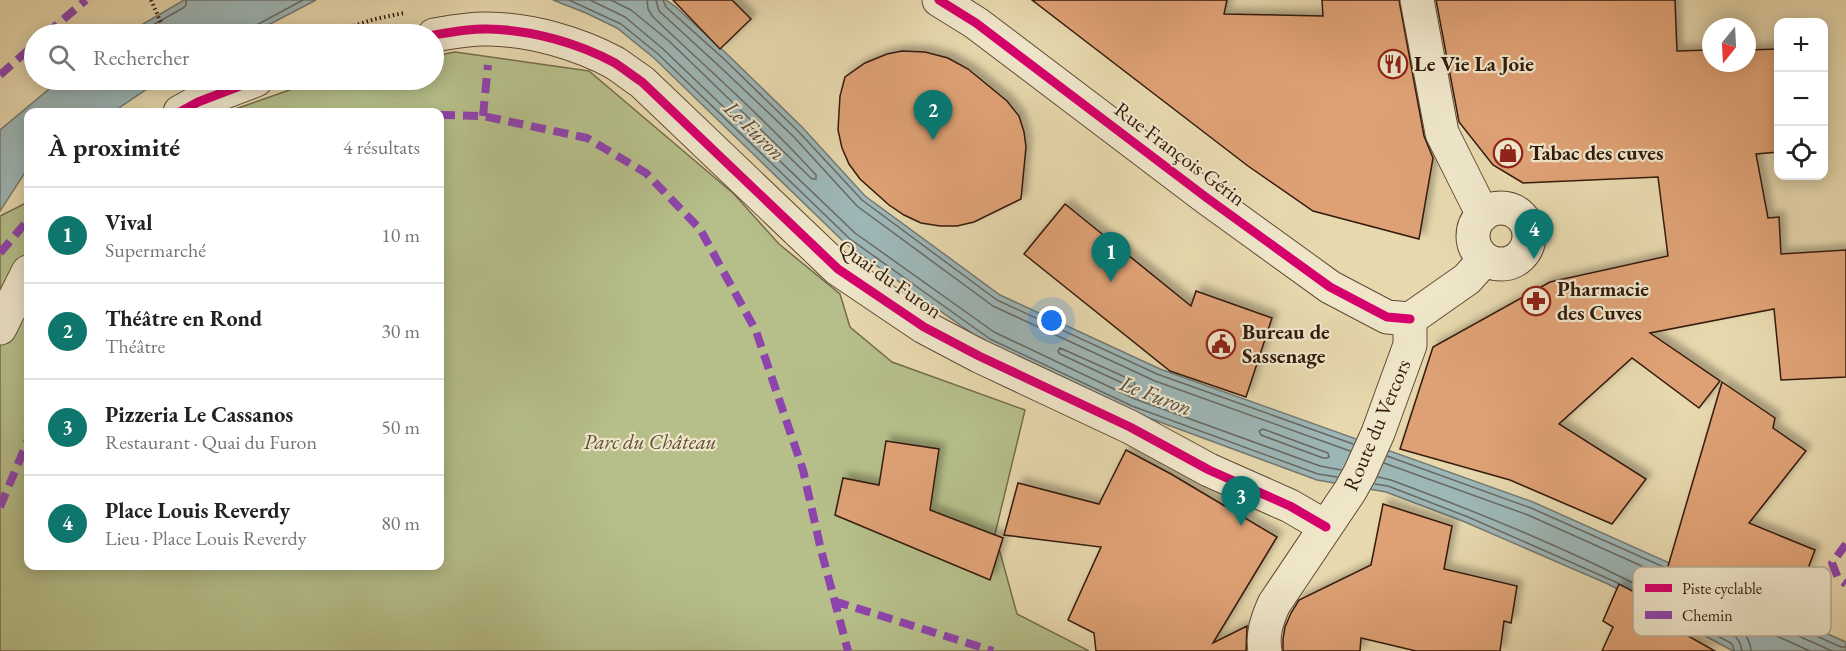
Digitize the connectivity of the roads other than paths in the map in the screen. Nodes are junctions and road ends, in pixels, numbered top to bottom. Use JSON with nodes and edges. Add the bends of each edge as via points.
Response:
{"nodes":[{"id":1,"x":939,"y":0,"type":"edge"},
{"id":2,"x":1417,"y":0,"type":"edge"},
{"id":3,"x":444,"y":33,"type":"edge"},
{"id":4,"x":230,"y":90,"type":"edge"},
{"id":5,"x":187,"y":108,"type":"edge"},
{"id":6,"x":1482,"y":215,"type":"junction"},
{"id":7,"x":1485,"y":259,"type":"junction"},
{"id":8,"x":24,"y":280,"type":"edge"},
{"id":9,"x":1410,"y":319,"type":"junction"},
{"id":10,"x":0,"y":328,"type":"edge"},
{"id":11,"x":1326,"y":527,"type":"junction"},
{"id":12,"x":1265,"y":651,"type":"edge"}],
"edges":[{"from":1,"to":9,"type":"street","name":"Rue François Gérin","via":[[976,23],[1330,287],[1387,317]]},
{"from":2,"to":6,"type":"street","via":[[1442,133]]},
{"from":3,"to":11,"type":"street","name":"Quai du Furon","via":[[520,31],[591,52],[616,64],[649,89],[838,269],[924,327]]},
{"from":4,"to":5,"type":"street"},
{"from":6,"to":7,"type":"street","via":[[1473,238]]},
{"from":6,"to":7,"type":"street","via":[[1506,208],[1521,216],[1529,230],[1528,246],[1517,259],[1501,264]]},
{"from":7,"to":9,"type":"street","via":[[1467,279]]},
{"from":8,"to":10,"type":"street"},
{"from":9,"to":11,"type":"street","name":"Route du Vercors","via":[[1410,345],[1378,433],[1350,491]]},
{"from":11,"to":12,"type":"street","name":"Route du Vercors","via":[[1274,604],[1266,621]]}]}
